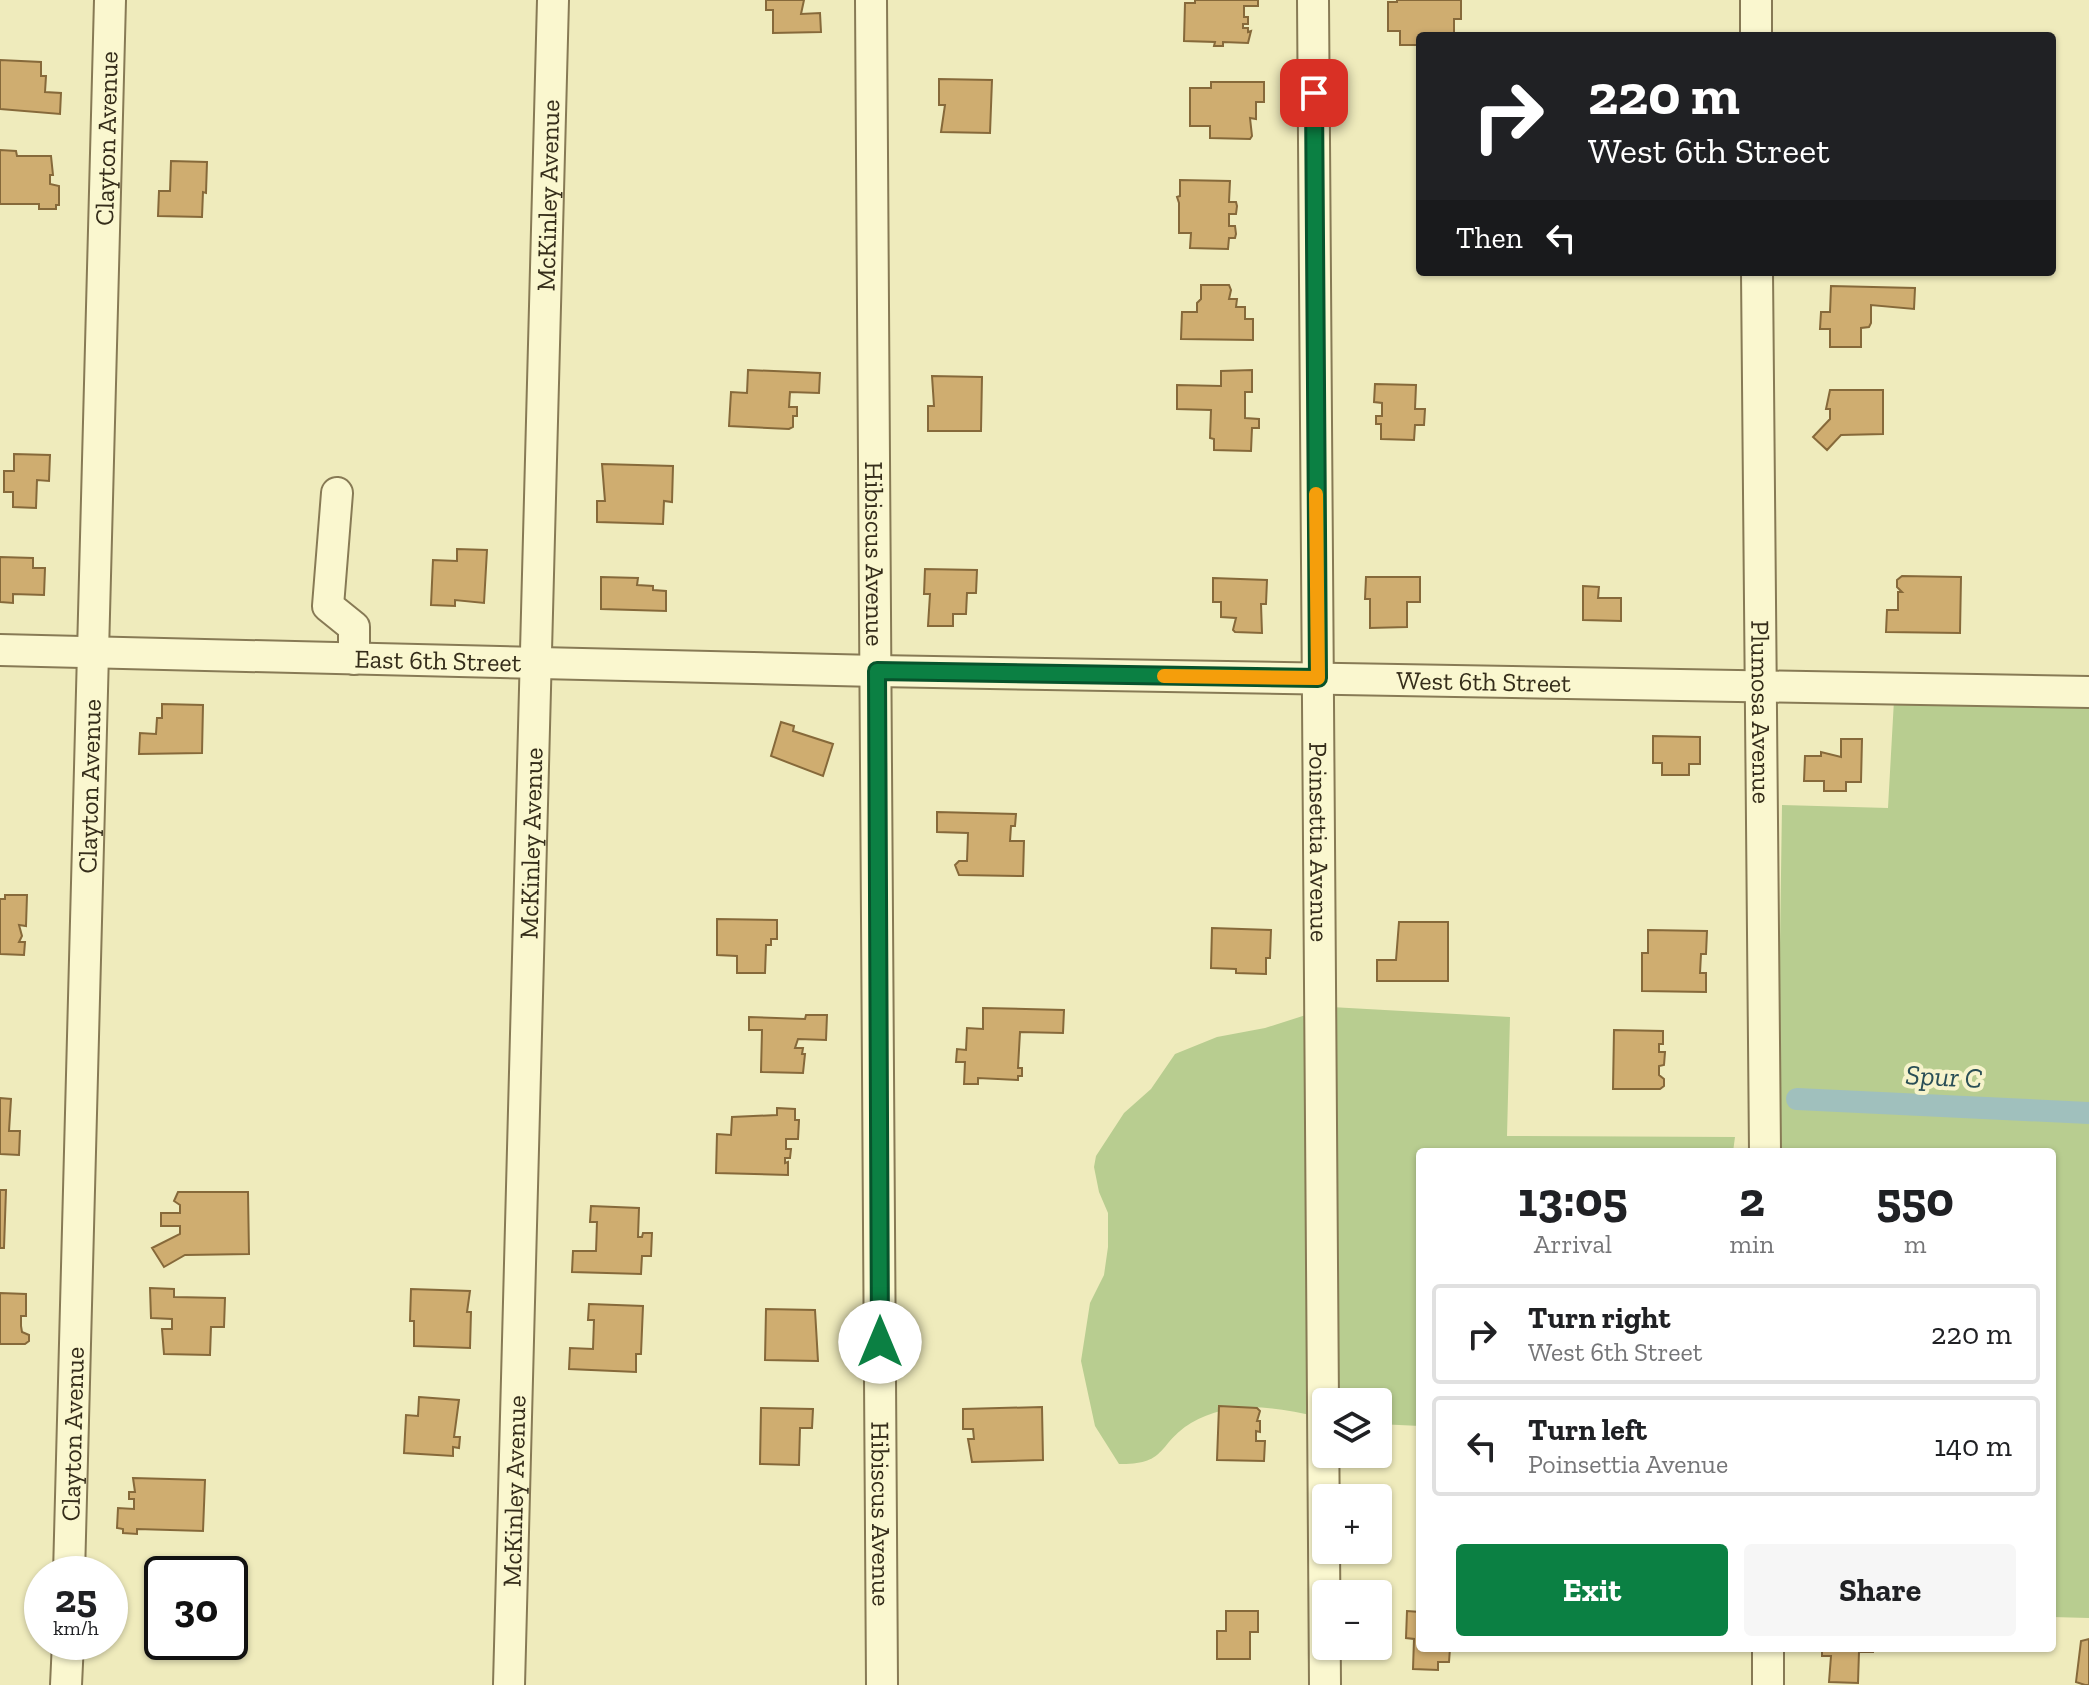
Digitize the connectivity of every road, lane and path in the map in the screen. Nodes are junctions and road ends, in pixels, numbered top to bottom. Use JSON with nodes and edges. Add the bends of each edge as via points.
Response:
{"nodes":[{"id":1,"x":110,"y":0,"type":"edge"},
{"id":2,"x":553,"y":0,"type":"edge"},
{"id":3,"x":871,"y":0,"type":"edge"},
{"id":4,"x":1313,"y":0,"type":"edge"},
{"id":5,"x":1756,"y":0,"type":"edge"},
{"id":6,"x":1756,"y":32,"type":"edge"},
{"id":7,"x":1757,"y":276,"type":"edge"},
{"id":8,"x":337,"y":493,"type":"dead end"},
{"id":9,"x":0,"y":650,"type":"edge"},
{"id":10,"x":93,"y":652,"type":"junction"},
{"id":11,"x":354,"y":659,"type":"junction"},
{"id":12,"x":535,"y":663,"type":"junction"},
{"id":13,"x":877,"y":671,"type":"junction"},
{"id":14,"x":1318,"y":678,"type":"junction"},
{"id":15,"x":1760,"y":687,"type":"junction"},
{"id":16,"x":2089,"y":692,"type":"edge"},
{"id":17,"x":1765,"y":1148,"type":"edge"},
{"id":18,"x":69,"y":1556,"type":"edge"},
{"id":19,"x":1768,"y":1652,"type":"edge"},
{"id":20,"x":67,"y":1660,"type":"edge"},
{"id":21,"x":66,"y":1685,"type":"edge"},
{"id":22,"x":509,"y":1685,"type":"edge"},
{"id":23,"x":882,"y":1685,"type":"edge"},
{"id":24,"x":1325,"y":1685,"type":"edge"},
{"id":25,"x":1768,"y":1685,"type":"edge"}],
"edges":[{"from":1,"to":10,"type":"street","name":"Clayton Avenue"},
{"from":2,"to":12,"type":"street","name":"McKinley Avenue"},
{"from":3,"to":13,"type":"street","name":"Hibiscus Avenue"},
{"from":4,"to":14,"type":"street","name":"Poinsettia Avenue"},
{"from":5,"to":6,"type":"street"},
{"from":7,"to":15,"type":"street","name":"Plumosa Avenue"},
{"from":8,"to":11,"type":"street","via":[[328,606],[354,627]]},
{"from":9,"to":10,"type":"street","name":"East 6th Street"},
{"from":10,"to":11,"type":"street","name":"East 6th Street"},
{"from":10,"to":18,"type":"street","name":"Clayton Avenue"},
{"from":11,"to":12,"type":"street","name":"East 6th Street"},
{"from":12,"to":13,"type":"street","name":"East 6th Street"},
{"from":12,"to":22,"type":"street","name":"McKinley Avenue"},
{"from":13,"to":14,"type":"street","name":"West 6th Street"},
{"from":13,"to":23,"type":"street","name":"Hibiscus Avenue"},
{"from":14,"to":15,"type":"street","name":"West 6th Street"},
{"from":14,"to":24,"type":"street","name":"Poinsettia Avenue"},
{"from":15,"to":16,"type":"street","name":"West 6th Street"},
{"from":15,"to":17,"type":"street","name":"Plumosa Avenue"},
{"from":19,"to":25,"type":"street"},
{"from":20,"to":21,"type":"street"}]}
